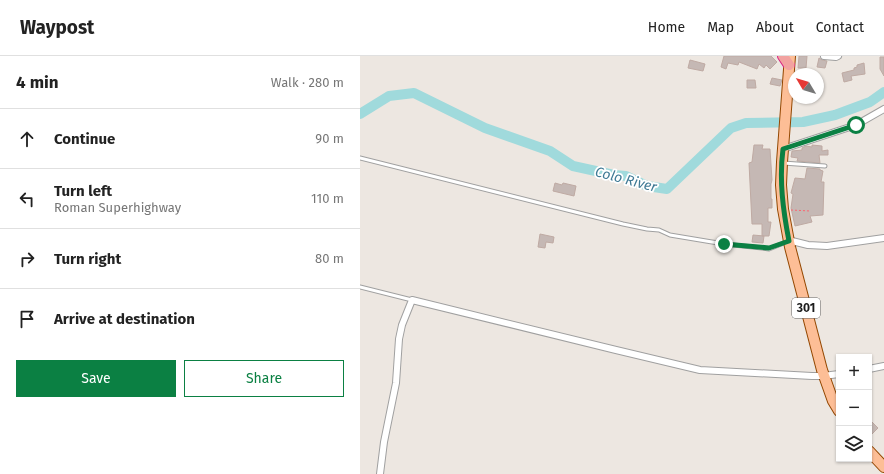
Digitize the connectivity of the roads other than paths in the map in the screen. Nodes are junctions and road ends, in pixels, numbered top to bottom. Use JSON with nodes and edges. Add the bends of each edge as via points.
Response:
{"nodes":[{"id":1,"x":783,"y":56,"type":"edge"},
{"id":2,"x":824,"y":56,"type":"edge"},
{"id":3,"x":838,"y":56,"type":"edge"},
{"id":4,"x":790,"y":61,"type":"edge"},
{"id":5,"x":884,"y":109,"type":"edge"},
{"id":6,"x":783,"y":147,"type":"junction"},
{"id":7,"x":360,"y":158,"type":"edge"},
{"id":8,"x":782,"y":162,"type":"junction"},
{"id":9,"x":825,"y":166,"type":"dead end"},
{"id":10,"x":884,"y":238,"type":"edge"},
{"id":11,"x":790,"y":243,"type":"junction"},
{"id":12,"x":360,"y":287,"type":"edge"},
{"id":13,"x":412,"y":300,"type":"junction"},
{"id":14,"x":884,"y":366,"type":"edge"},
{"id":15,"x":872,"y":368,"type":"edge"},
{"id":16,"x":823,"y":373,"type":"junction"},
{"id":17,"x":836,"y":374,"type":"edge"},
{"id":18,"x":836,"y":406,"type":"edge"},
{"id":19,"x":872,"y":453,"type":"edge"},
{"id":20,"x":884,"y":467,"type":"edge"},
{"id":21,"x":380,"y":474,"type":"edge"}],
"edges":[{"from":1,"to":4,"type":"highway"},
{"from":2,"to":3,"type":"street"},
{"from":4,"to":6,"type":"main road","number":"301"},
{"from":5,"to":6,"type":"street","via":[[856,125]]},
{"from":6,"to":8,"type":"main road","number":"301"},
{"from":7,"to":11,"type":"lane","via":[[629,225],[659,230],[670,235],[762,248]]},
{"from":8,"to":9,"type":"lane"},
{"from":8,"to":11,"type":"main road","number":"301","via":[[783,209]]},
{"from":10,"to":11,"type":"street","via":[[827,246]]},
{"from":11,"to":16,"type":"main road","number":"301"},
{"from":12,"to":13,"type":"lane"},
{"from":13,"to":16,"type":"street","via":[[700,370],[760,374]]},
{"from":13,"to":21,"type":"street","via":[[399,339],[396,383]]},
{"from":14,"to":15,"type":"street"},
{"from":16,"to":17,"type":"street"},
{"from":16,"to":18,"type":"main road","number":"301"},
{"from":19,"to":20,"type":"main road"}]}
